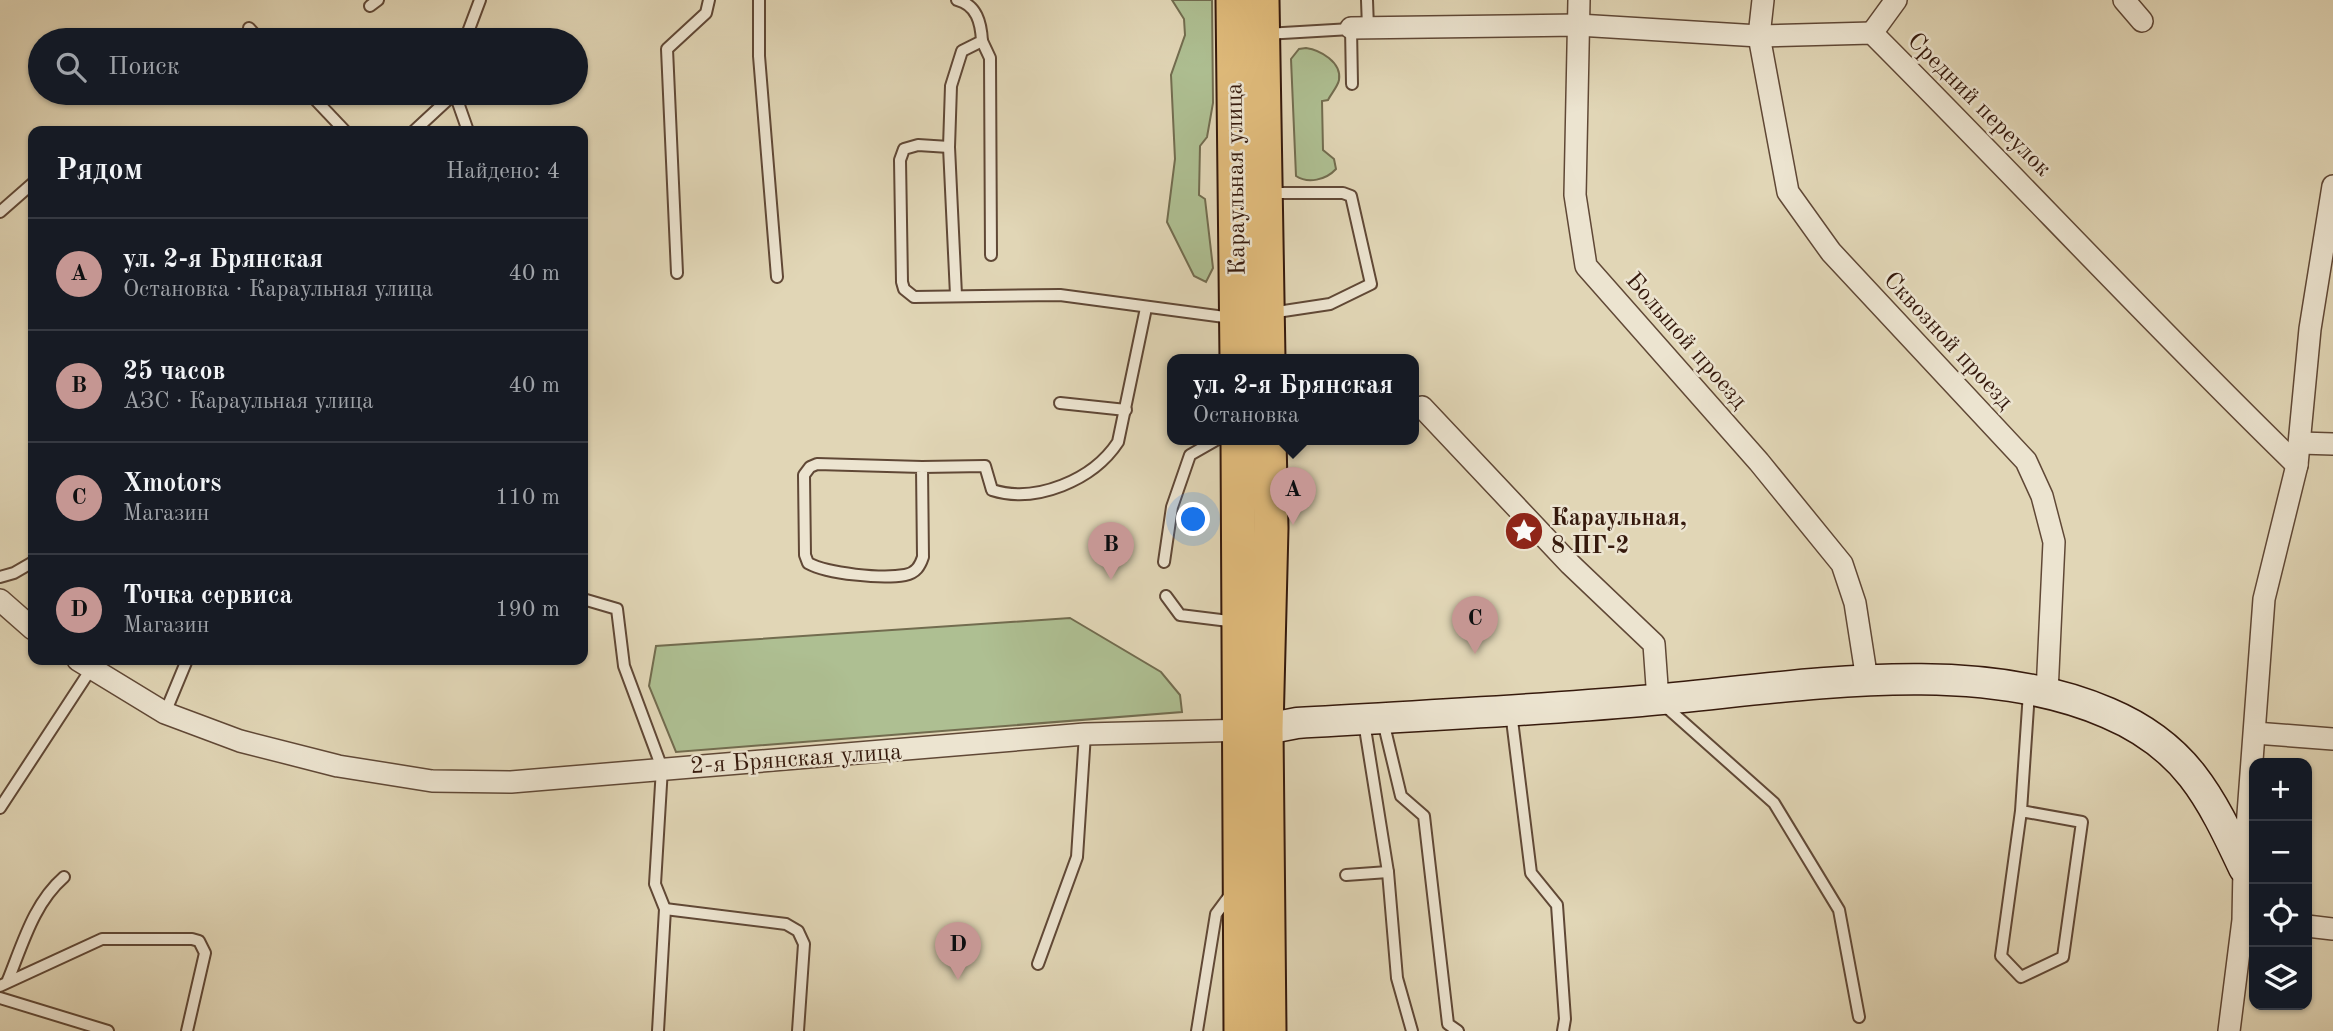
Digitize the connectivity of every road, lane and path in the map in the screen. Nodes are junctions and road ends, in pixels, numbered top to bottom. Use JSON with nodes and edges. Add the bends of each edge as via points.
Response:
{"nodes":[{"id":1,"x":480,"y":0,"type":"edge"},
{"id":2,"x":709,"y":0,"type":"edge"},
{"id":3,"x":759,"y":0,"type":"edge"},
{"id":4,"x":957,"y":0,"type":"edge"},
{"id":5,"x":1233,"y":0,"type":"edge"},
{"id":6,"x":1262,"y":0,"type":"edge"},
{"id":7,"x":1367,"y":0,"type":"edge"},
{"id":8,"x":1579,"y":0,"type":"edge"},
{"id":9,"x":1763,"y":0,"type":"edge"},
{"id":10,"x":1896,"y":0,"type":"edge"},
{"id":11,"x":2123,"y":0,"type":"edge"},
{"id":12,"x":2143,"y":20,"type":"dead end"},
{"id":13,"x":1578,"y":25,"type":"junction"},
{"id":14,"x":470,"y":28,"type":"edge"},
{"id":15,"x":1359,"y":28,"type":"junction"},
{"id":16,"x":1872,"y":33,"type":"junction"},
{"id":17,"x":1262,"y":34,"type":"junction"},
{"id":18,"x":1759,"y":36,"type":"junction"},
{"id":19,"x":982,"y":41,"type":"junction"},
{"id":20,"x":1352,"y":84,"type":"dead end"},
{"id":21,"x":320,"y":105,"type":"edge"},
{"id":22,"x":442,"y":105,"type":"edge"},
{"id":23,"x":459,"y":105,"type":"edge"},
{"id":24,"x":340,"y":126,"type":"edge"},
{"id":25,"x":419,"y":126,"type":"edge"},
{"id":26,"x":466,"y":126,"type":"edge"},
{"id":27,"x":949,"y":147,"type":"junction"},
{"id":28,"x":2333,"y":186,"type":"edge"},
{"id":29,"x":28,"y":187,"type":"edge"},
{"id":30,"x":1265,"y":193,"type":"junction"},
{"id":31,"x":0,"y":212,"type":"edge"},
{"id":32,"x":991,"y":255,"type":"dead end"},
{"id":33,"x":677,"y":273,"type":"dead end"},
{"id":34,"x":777,"y":277,"type":"dead end"},
{"id":35,"x":956,"y":295,"type":"junction"},
{"id":36,"x":1146,"y":309,"type":"junction"},
{"id":37,"x":1252,"y":316,"type":"junction"},
{"id":38,"x":1239,"y":354,"type":"edge"},
{"id":39,"x":1266,"y":354,"type":"edge"},
{"id":40,"x":1060,"y":403,"type":"dead end"},
{"id":41,"x":1422,"y":407,"type":"dead end"},
{"id":42,"x":1126,"y":410,"type":"junction"},
{"id":43,"x":2300,"y":443,"type":"junction"},
{"id":44,"x":2333,"y":444,"type":"edge"},
{"id":45,"x":1207,"y":445,"type":"edge"},
{"id":46,"x":1238,"y":445,"type":"edge"},
{"id":47,"x":1269,"y":445,"type":"edge"},
{"id":48,"x":2297,"y":465,"type":"junction"},
{"id":49,"x":922,"y":467,"type":"junction"},
{"id":50,"x":1164,"y":562,"type":"dead end"},
{"id":51,"x":28,"y":565,"type":"edge"},
{"id":52,"x":0,"y":577,"type":"edge"},
{"id":53,"x":1166,"y":596,"type":"dead end"},
{"id":54,"x":0,"y":600,"type":"edge"},
{"id":55,"x":588,"y":600,"type":"edge"},
{"id":56,"x":1239,"y":622,"type":"junction"},
{"id":57,"x":28,"y":625,"type":"edge"},
{"id":58,"x":83,"y":665,"type":"edge"},
{"id":59,"x":86,"y":665,"type":"edge"},
{"id":60,"x":185,"y":665,"type":"edge"},
{"id":61,"x":1867,"y":680,"type":"junction"},
{"id":62,"x":2038,"y":691,"type":"junction"},
{"id":63,"x":1658,"y":700,"type":"junction"},
{"id":64,"x":1511,"y":712,"type":"junction"},
{"id":65,"x":165,"y":713,"type":"junction"},
{"id":66,"x":1373,"y":719,"type":"junction"},
{"id":67,"x":1252,"y":730,"type":"junction"},
{"id":68,"x":2255,"y":733,"type":"junction"},
{"id":69,"x":1085,"y":734,"type":"junction"},
{"id":70,"x":2333,"y":739,"type":"edge"},
{"id":71,"x":662,"y":768,"type":"junction"},
{"id":72,"x":0,"y":808,"type":"edge"},
{"id":73,"x":2021,"y":811,"type":"junction"},
{"id":74,"x":2244,"y":868,"type":"junction"},
{"id":75,"x":1388,"y":872,"type":"junction"},
{"id":76,"x":1346,"y":875,"type":"dead end"},
{"id":77,"x":64,"y":877,"type":"dead end"},
{"id":78,"x":1239,"y":884,"type":"junction"},
{"id":79,"x":665,"y":909,"type":"junction"},
{"id":80,"x":2248,"y":920,"type":"edge"},
{"id":81,"x":2312,"y":927,"type":"edge"},
{"id":82,"x":2333,"y":929,"type":"edge"},
{"id":83,"x":1038,"y":964,"type":"dead end"},
{"id":84,"x":4,"y":983,"type":"edge"},
{"id":85,"x":0,"y":998,"type":"edge"},
{"id":86,"x":1859,"y":1017,"type":"dead end"},
{"id":87,"x":108,"y":1031,"type":"edge"},
{"id":88,"x":187,"y":1031,"type":"edge"},
{"id":89,"x":658,"y":1031,"type":"edge"},
{"id":90,"x":797,"y":1031,"type":"edge"},
{"id":91,"x":1197,"y":1031,"type":"edge"},
{"id":92,"x":1241,"y":1031,"type":"edge"},
{"id":93,"x":1269,"y":1031,"type":"edge"},
{"id":94,"x":1412,"y":1031,"type":"edge"},
{"id":95,"x":1458,"y":1031,"type":"edge"},
{"id":96,"x":1563,"y":1031,"type":"edge"},
{"id":97,"x":2229,"y":1031,"type":"edge"}],
"edges":[{"from":1,"to":14,"type":"lane"},
{"from":2,"to":33,"type":"lane","via":[[706,13],[667,49]]},
{"from":3,"to":34,"type":"lane","via":[[759,56]]},
{"from":4,"to":19,"type":"lane","via":[[965,2],[981,22]]},
{"from":5,"to":37,"type":"main road","name":"Караульная улица"},
{"from":6,"to":17,"type":"main road","name":"Караульная улица"},
{"from":7,"to":15,"type":"lane"},
{"from":8,"to":13,"type":"street","name":"Большой проезд"},
{"from":9,"to":18,"type":"street","name":"Сквозной проезд"},
{"from":10,"to":16,"type":"street"},
{"from":11,"to":12,"type":"street"},
{"from":13,"to":15,"type":"street","name":"Средний переулок"},
{"from":13,"to":18,"type":"street","name":"Средний переулок"},
{"from":13,"to":61,"type":"street","name":"Большой проезд","via":[[1575,195],[1586,266],[1759,462],[1842,564],[1856,603]]},
{"from":15,"to":17,"type":"lane"},
{"from":15,"to":20,"type":"lane"},
{"from":16,"to":18,"type":"street","name":"Средний переулок"},
{"from":16,"to":48,"type":"street","name":"Средний переулок","via":[[2056,218],[2150,321]]},
{"from":17,"to":30,"type":"main road","name":"Караульная улица"},
{"from":18,"to":62,"type":"street","name":"Сквозной проезд","via":[[1788,192],[1831,252],[2026,461],[2042,496],[2054,542]]},
{"from":19,"to":27,"type":"lane","via":[[962,51],[951,86]]},
{"from":19,"to":32,"type":"lane","via":[[990,58]]},
{"from":21,"to":24,"type":"lane"},
{"from":22,"to":25,"type":"lane"},
{"from":23,"to":26,"type":"lane"},
{"from":27,"to":35,"type":"lane"},
{"from":27,"to":35,"type":"lane","via":[[918,145],[904,149],[900,160],[902,282],[915,297]]},
{"from":28,"to":43,"type":"street","via":[[2311,329]]},
{"from":29,"to":31,"type":"lane"},
{"from":30,"to":37,"type":"main road","name":"Караульная улица"},
{"from":30,"to":37,"type":"lane","via":[[1351,196],[1371,284],[1330,304]]},
{"from":35,"to":36,"type":"lane","via":[[1060,295]]},
{"from":36,"to":37,"type":"lane"},
{"from":36,"to":42,"type":"lane"},
{"from":37,"to":38,"type":"main road","name":"Караульная улица"},
{"from":37,"to":39,"type":"main road","name":"Караульная улица"},
{"from":40,"to":42,"type":"lane"},
{"from":41,"to":63,"type":"street","via":[[1570,564],[1654,644]]},
{"from":42,"to":49,"type":"lane","via":[[1118,442],[1108,458],[1053,491],[1007,495],[992,490],[985,466]]},
{"from":43,"to":44,"type":"street"},
{"from":43,"to":48,"type":"street"},
{"from":45,"to":50,"type":"lane","via":[[1190,454],[1172,507]]},
{"from":46,"to":56,"type":"main road"},
{"from":47,"to":67,"type":"main road","via":[[1270,528]]},
{"from":48,"to":68,"type":"street","via":[[2264,599]]},
{"from":49,"to":49,"type":"lane","via":[[923,557],[918,569],[906,575],[834,573],[808,563],[804,475],[810,467]]},
{"from":51,"to":52,"type":"lane"},
{"from":53,"to":56,"type":"lane","via":[[1180,615]]},
{"from":54,"to":57,"type":"street"},
{"from":55,"to":71,"type":"lane","via":[[617,609],[624,666]]},
{"from":56,"to":67,"type":"main road"},
{"from":58,"to":72,"type":"lane"},
{"from":59,"to":65,"type":"street","name":"2-я Брянская улица"},
{"from":60,"to":65,"type":"lane"},
{"from":61,"to":62,"type":"street","via":[[1944,681]]},
{"from":61,"to":63,"type":"street"},
{"from":62,"to":73,"type":"lane"},
{"from":62,"to":74,"type":"street","via":[[2109,713],[2153,738],[2191,771],[2215,805]]},
{"from":63,"to":64,"type":"street"},
{"from":63,"to":86,"type":"lane","via":[[1774,803],[1839,909]]},
{"from":64,"to":66,"type":"street"},
{"from":64,"to":96,"type":"lane","via":[[1531,873],[1557,905]]},
{"from":65,"to":71,"type":"street","name":"2-я Брянская улица","via":[[240,741],[326,763],[432,781],[512,782]]},
{"from":66,"to":67,"type":"street"},
{"from":66,"to":75,"type":"lane"},
{"from":66,"to":95,"type":"lane","via":[[1401,796],[1424,816],[1448,1024]]},
{"from":67,"to":69,"type":"street","name":"2-я Брянская улица"},
{"from":67,"to":78,"type":"main road"},
{"from":67,"to":93,"type":"main road"},
{"from":68,"to":70,"type":"street"},
{"from":68,"to":74,"type":"street"},
{"from":69,"to":71,"type":"street","name":"2-я Брянская улица"},
{"from":69,"to":83,"type":"lane","via":[[1077,857]]},
{"from":71,"to":79,"type":"lane","via":[[655,884]]},
{"from":73,"to":73,"type":"lane","via":[[2001,956],[2021,977],[2063,957],[2082,822]]},
{"from":74,"to":80,"type":"street"},
{"from":75,"to":76,"type":"lane"},
{"from":75,"to":94,"type":"lane","via":[[1397,978]]},
{"from":77,"to":84,"type":"lane","via":[[38,907]]},
{"from":78,"to":91,"type":"lane","via":[[1216,914]]},
{"from":78,"to":92,"type":"main road"},
{"from":79,"to":89,"type":"lane"},
{"from":79,"to":90,"type":"lane","via":[[786,924],[798,931],[804,944]]},
{"from":80,"to":97,"type":"street"},
{"from":81,"to":82,"type":"street"},
{"from":84,"to":88,"type":"lane","via":[[102,939],[199,941],[205,953]]},
{"from":85,"to":87,"type":"lane"}]}
